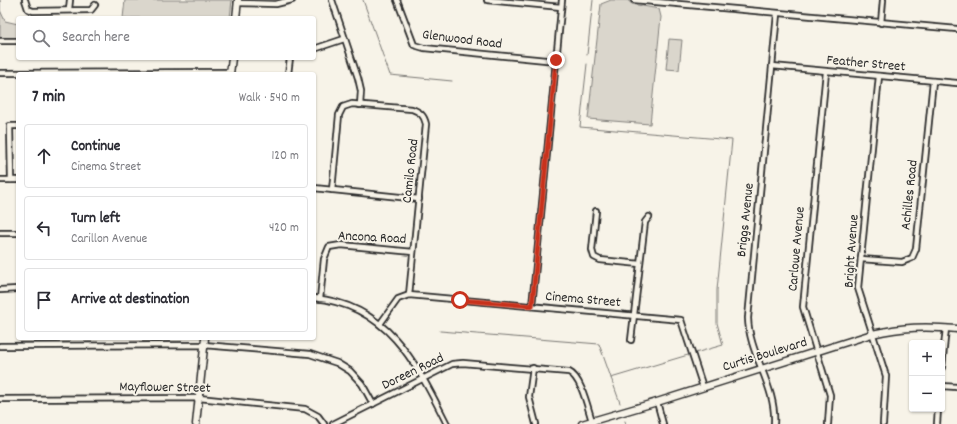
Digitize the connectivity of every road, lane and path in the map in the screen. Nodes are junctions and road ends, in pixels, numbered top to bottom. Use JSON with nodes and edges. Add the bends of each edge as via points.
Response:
{"nodes":[{"id":1,"x":25,"y":0,"type":"edge"},
{"id":2,"x":70,"y":0,"type":"edge"},
{"id":3,"x":292,"y":0,"type":"edge"},
{"id":4,"x":332,"y":0,"type":"edge"},
{"id":5,"x":397,"y":0,"type":"edge"},
{"id":6,"x":487,"y":0,"type":"edge"},
{"id":7,"x":500,"y":0,"type":"edge"},
{"id":8,"x":562,"y":0,"type":"edge"},
{"id":9,"x":634,"y":0,"type":"edge"},
{"id":10,"x":883,"y":0,"type":"edge"},
{"id":11,"x":237,"y":2,"type":"edge"},
{"id":12,"x":95,"y":5,"type":"dead end"},
{"id":13,"x":561,"y":7,"type":"junction"},
{"id":14,"x":69,"y":10,"type":"junction"},
{"id":15,"x":777,"y":14,"type":"junction"},
{"id":16,"x":236,"y":16,"type":"edge"},
{"id":17,"x":881,"y":23,"type":"junction"},
{"id":18,"x":957,"y":29,"type":"edge"},
{"id":19,"x":344,"y":39,"type":"junction"},
{"id":20,"x":0,"y":41,"type":"edge"},
{"id":21,"x":16,"y":41,"type":"edge"},
{"id":22,"x":316,"y":48,"type":"edge"},
{"id":23,"x":232,"y":60,"type":"edge"},
{"id":24,"x":290,"y":60,"type":"edge"},
{"id":25,"x":556,"y":60,"type":"junction"},
{"id":26,"x":772,"y":66,"type":"junction"},
{"id":27,"x":230,"y":72,"type":"edge"},
{"id":28,"x":288,"y":72,"type":"edge"},
{"id":29,"x":826,"y":72,"type":"junction"},
{"id":30,"x":0,"y":73,"type":"edge"},
{"id":31,"x":16,"y":73,"type":"edge"},
{"id":32,"x":879,"y":76,"type":"junction"},
{"id":33,"x":933,"y":81,"type":"junction"},
{"id":34,"x":957,"y":83,"type":"edge"},
{"id":35,"x":360,"y":105,"type":"junction"},
{"id":36,"x":16,"y":126,"type":"edge"},
{"id":37,"x":0,"y":180,"type":"edge"},
{"id":38,"x":11,"y":180,"type":"junction"},
{"id":39,"x":16,"y":180,"type":"edge"},
{"id":40,"x":316,"y":188,"type":"edge"},
{"id":41,"x":332,"y":190,"type":"junction"},
{"id":42,"x":419,"y":199,"type":"junction"},
{"id":43,"x":596,"y":211,"type":"dead end"},
{"id":44,"x":648,"y":217,"type":"dead end"},
{"id":45,"x":0,"y":233,"type":"edge"},
{"id":46,"x":16,"y":233,"type":"edge"},
{"id":47,"x":413,"y":252,"type":"junction"},
{"id":48,"x":861,"y":259,"type":"junction"},
{"id":49,"x":640,"y":264,"type":"junction"},
{"id":50,"x":16,"y":289,"type":"edge"},
{"id":51,"x":0,"y":290,"type":"edge"},
{"id":52,"x":410,"y":295,"type":"junction"},
{"id":53,"x":316,"y":298,"type":"edge"},
{"id":54,"x":320,"y":299,"type":"junction"},
{"id":55,"x":532,"y":306,"type":"junction"},
{"id":56,"x":634,"y":315,"type":"junction"},
{"id":57,"x":380,"y":324,"type":"junction"},
{"id":58,"x":946,"y":328,"type":"junction"},
{"id":59,"x":957,"y":329,"type":"edge"},
{"id":60,"x":872,"y":334,"type":"junction"},
{"id":61,"x":631,"y":340,"type":"dead end"},
{"id":62,"x":945,"y":340,"type":"edge"},
{"id":63,"x":204,"y":341,"type":"edge"},
{"id":64,"x":0,"y":346,"type":"edge"},
{"id":65,"x":817,"y":352,"type":"junction"},
{"id":66,"x":533,"y":368,"type":"junction"},
{"id":67,"x":762,"y":369,"type":"junction"},
{"id":68,"x":424,"y":378,"type":"junction"},
{"id":69,"x":945,"y":386,"type":"edge"},
{"id":70,"x":703,"y":387,"type":"junction"},
{"id":71,"x":957,"y":387,"type":"edge"},
{"id":72,"x":199,"y":398,"type":"junction"},
{"id":73,"x":0,"y":399,"type":"edge"},
{"id":74,"x":657,"y":402,"type":"junction"},
{"id":75,"x":373,"y":404,"type":"junction"},
{"id":76,"x":938,"y":412,"type":"edge"},
{"id":77,"x":592,"y":422,"type":"edge"},
{"id":78,"x":196,"y":424,"type":"edge"},
{"id":79,"x":324,"y":424,"type":"edge"},
{"id":80,"x":333,"y":424,"type":"edge"},
{"id":81,"x":447,"y":424,"type":"edge"},
{"id":82,"x":536,"y":424,"type":"edge"},
{"id":83,"x":582,"y":424,"type":"edge"},
{"id":84,"x":663,"y":424,"type":"edge"},
{"id":85,"x":774,"y":424,"type":"edge"},
{"id":86,"x":828,"y":424,"type":"edge"},
{"id":87,"x":883,"y":424,"type":"edge"},
{"id":88,"x":937,"y":424,"type":"edge"}],
"edges":[{"from":1,"to":14,"type":"street","via":[[26,6],[33,10]]},
{"from":2,"to":14,"type":"street"},
{"from":3,"to":11,"type":"street","via":[[276,4]]},
{"from":4,"to":19,"type":"street"},
{"from":5,"to":25,"type":"street","name":"Glenwood Road","via":[[414,45]]},
{"from":6,"to":7,"type":"street"},
{"from":7,"to":13,"type":"street"},
{"from":8,"to":13,"type":"street"},
{"from":9,"to":15,"type":"street"},
{"from":10,"to":17,"type":"street"},
{"from":11,"to":16,"type":"street"},
{"from":12,"to":14,"type":"street","via":[[91,10]]},
{"from":13,"to":25,"type":"street"},
{"from":15,"to":17,"type":"street"},
{"from":15,"to":26,"type":"street","name":"Briggs Avenue"},
{"from":17,"to":18,"type":"street"},
{"from":19,"to":22,"type":"street"},
{"from":19,"to":35,"type":"street","via":[[361,91]]},
{"from":20,"to":21,"type":"street"},
{"from":23,"to":27,"type":"street"},
{"from":24,"to":28,"type":"street"},
{"from":25,"to":55,"type":"street"},
{"from":26,"to":29,"type":"street","name":"Feather Street"},
{"from":26,"to":67,"type":"street","name":"Briggs Avenue","via":[[748,318]]},
{"from":29,"to":32,"type":"street","name":"Feather Street"},
{"from":29,"to":65,"type":"street","name":"Carlowe Avenue","via":[[803,307]]},
{"from":30,"to":31,"type":"street"},
{"from":32,"to":33,"type":"street","name":"Feather Street"},
{"from":32,"to":48,"type":"street","name":"Bright Avenue"},
{"from":33,"to":34,"type":"street","name":"Feather Street"},
{"from":33,"to":48,"type":"street","name":"Achilles Road","via":[[916,249],[912,258],[902,262]]},
{"from":35,"to":41,"type":"street","via":[[343,107],[339,115]]},
{"from":35,"to":42,"type":"street","name":"Camilo Road","via":[[412,109],[425,117]]},
{"from":36,"to":38,"type":"street","via":[[10,126]]},
{"from":37,"to":38,"type":"street"},
{"from":38,"to":39,"type":"street"},
{"from":40,"to":41,"type":"street"},
{"from":41,"to":42,"type":"street"},
{"from":42,"to":47,"type":"street","name":"Camilo Road"},
{"from":43,"to":49,"type":"street","via":[[592,250],[594,257],[600,260]]},
{"from":44,"to":49,"type":"street","via":[[645,222]]},
{"from":45,"to":46,"type":"street"},
{"from":47,"to":52,"type":"street","name":"Camilo Road"},
{"from":47,"to":54,"type":"street","name":"Ancona Road","via":[[341,245],[329,247],[325,254]]},
{"from":48,"to":60,"type":"street","name":"Bright Avenue","via":[[858,288]]},
{"from":49,"to":56,"type":"street"},
{"from":50,"to":51,"type":"street"},
{"from":52,"to":55,"type":"street","name":"Cinema Street"},
{"from":52,"to":57,"type":"street","via":[[398,299]]},
{"from":53,"to":54,"type":"street"},
{"from":54,"to":57,"type":"street","via":[[344,304]]},
{"from":55,"to":56,"type":"street","name":"Cinema Street"},
{"from":56,"to":61,"type":"street"},
{"from":56,"to":70,"type":"street","name":"Cinema Street","via":[[681,320]]},
{"from":57,"to":68,"type":"street","via":[[396,338]]},
{"from":58,"to":59,"type":"street","name":"Curtis Boulevard"},
{"from":58,"to":60,"type":"street","name":"Curtis Boulevard","via":[[922,326]]},
{"from":58,"to":62,"type":"street"},
{"from":60,"to":65,"type":"street","name":"Curtis Boulevard"},
{"from":60,"to":87,"type":"street","name":"Bright Avenue","via":[[886,376]]},
{"from":63,"to":64,"type":"street"},
{"from":63,"to":72,"type":"street"},
{"from":63,"to":75,"type":"street","via":[[324,358],[350,371],[362,384]]},
{"from":65,"to":67,"type":"street","name":"Curtis Boulevard"},
{"from":65,"to":86,"type":"street","name":"Carlowe Avenue","via":[[830,395]]},
{"from":66,"to":68,"type":"street","name":"Doreen Road","via":[[452,364]]},
{"from":66,"to":77,"type":"street","name":"Doreen Road","via":[[575,374]]},
{"from":66,"to":82,"type":"street","via":[[530,397]]},
{"from":67,"to":70,"type":"street","name":"Curtis Boulevard"},
{"from":67,"to":85,"type":"street","name":"Briggs Avenue","via":[[775,414]]},
{"from":68,"to":75,"type":"street","name":"Doreen Road"},
{"from":68,"to":81,"type":"street"},
{"from":69,"to":71,"type":"street"},
{"from":70,"to":74,"type":"street","name":"Curtis Boulevard"},
{"from":72,"to":73,"type":"street","name":"Mayflower Street"},
{"from":72,"to":78,"type":"street"},
{"from":72,"to":79,"type":"street","name":"Mayflower Street","via":[[305,409],[318,416]]},
{"from":74,"to":77,"type":"street","name":"Curtis Boulevard"},
{"from":74,"to":84,"type":"street"},
{"from":75,"to":80,"type":"street","name":"Doreen Road"},
{"from":76,"to":88,"type":"street"},
{"from":77,"to":83,"type":"street","name":"Curtis Boulevard"}]}
